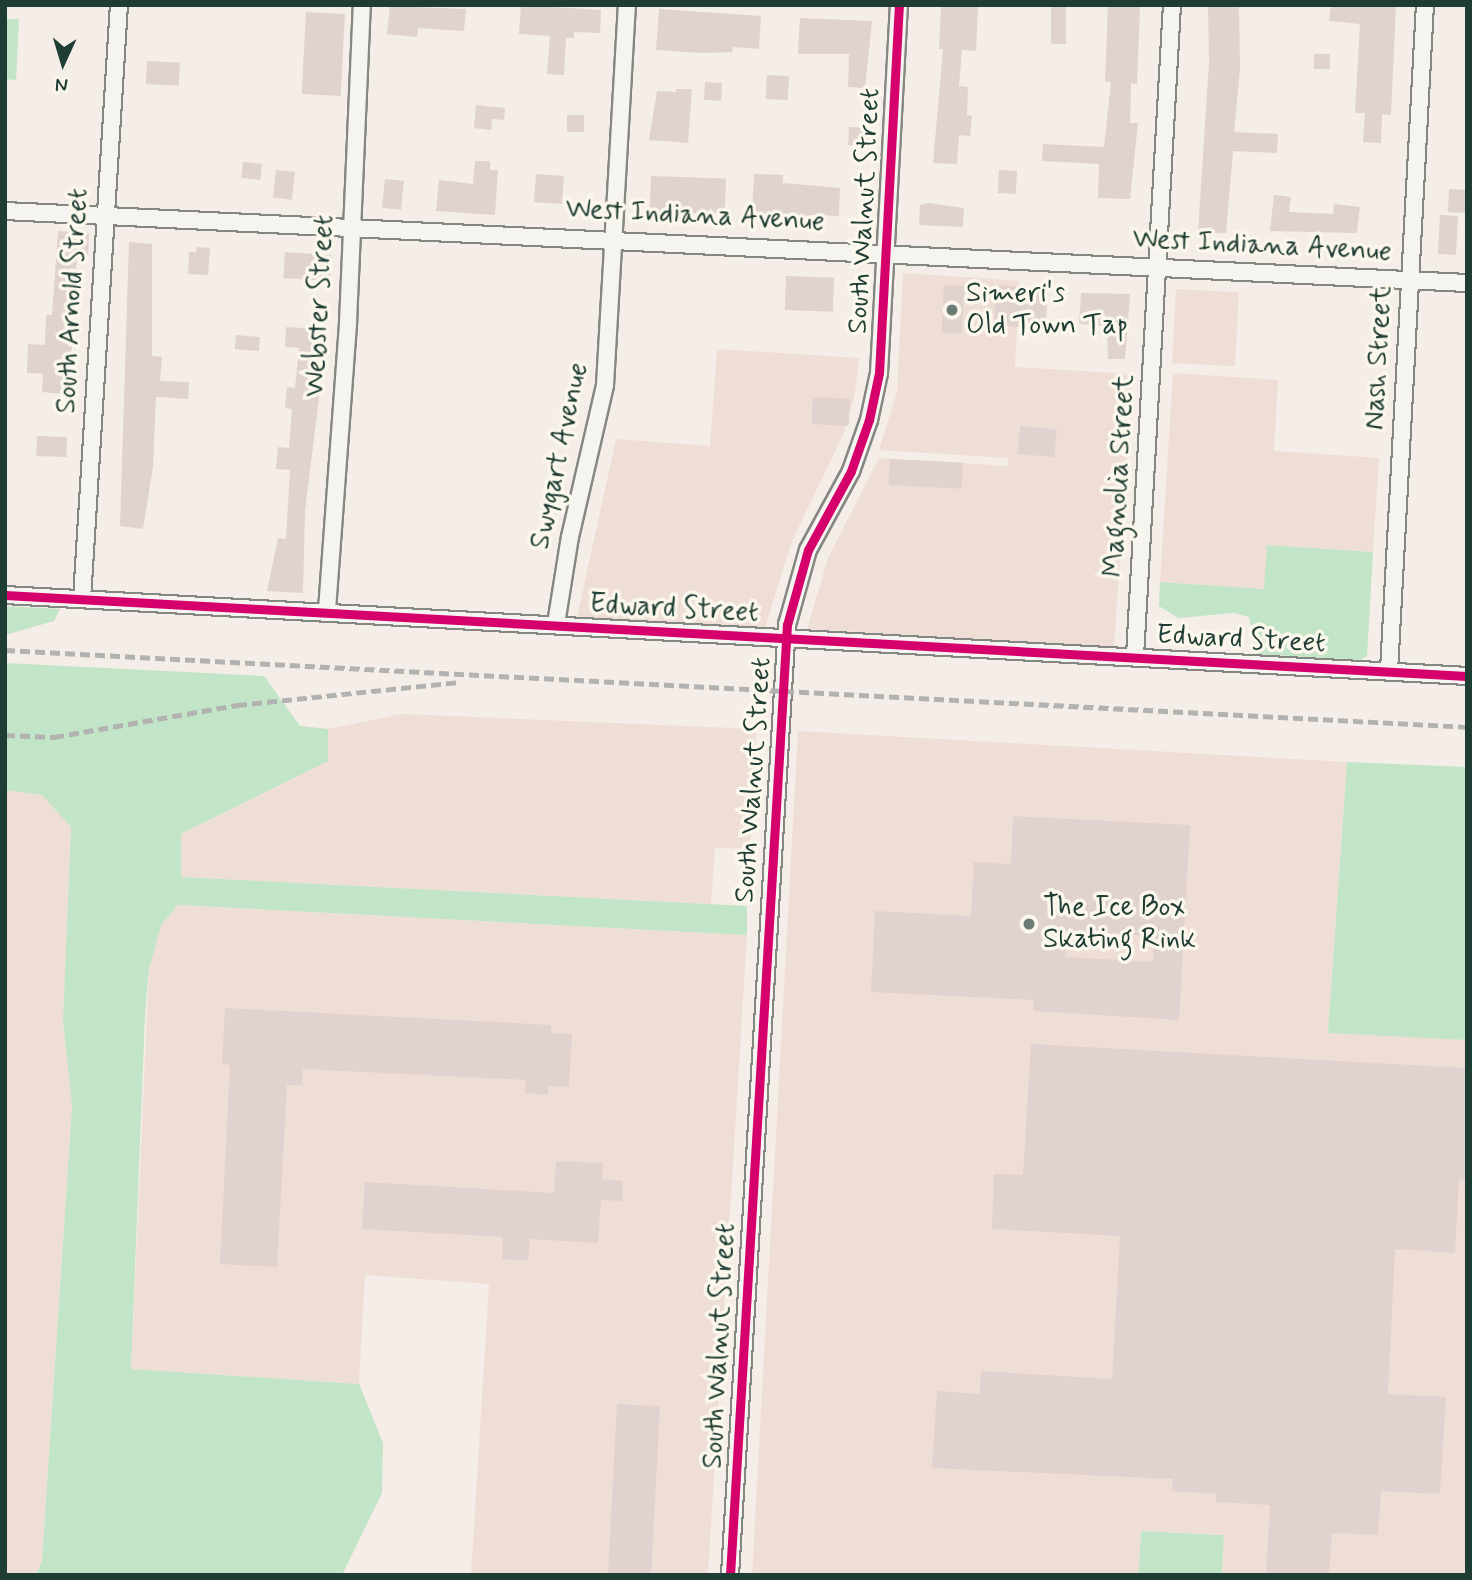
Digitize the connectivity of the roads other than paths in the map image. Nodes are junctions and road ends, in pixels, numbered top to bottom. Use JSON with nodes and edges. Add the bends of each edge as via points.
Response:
{"nodes":[{"id":1,"x":119,"y":5,"type":"edge"},
{"id":2,"x":362,"y":5,"type":"edge"},
{"id":3,"x":627,"y":5,"type":"edge"},
{"id":4,"x":899,"y":5,"type":"edge"},
{"id":5,"x":1172,"y":5,"type":"edge"},
{"id":6,"x":1425,"y":5,"type":"edge"},
{"id":7,"x":5,"y":211,"type":"edge"},
{"id":8,"x":103,"y":216,"type":"junction"},
{"id":9,"x":351,"y":228,"type":"junction"},
{"id":10,"x":613,"y":238,"type":"junction"},
{"id":11,"x":886,"y":251,"type":"junction"},
{"id":12,"x":1157,"y":266,"type":"junction"},
{"id":13,"x":1410,"y":280,"type":"junction"},
{"id":14,"x":1467,"y":283,"type":"edge"},
{"id":15,"x":5,"y":595,"type":"edge"},
{"id":16,"x":82,"y":599,"type":"junction"},
{"id":17,"x":327,"y":610,"type":"junction"},
{"id":18,"x":555,"y":624,"type":"junction"},
{"id":19,"x":786,"y":638,"type":"junction"},
{"id":20,"x":1135,"y":656,"type":"junction"},
{"id":21,"x":1390,"y":671,"type":"junction"},
{"id":22,"x":1467,"y":676,"type":"edge"},
{"id":23,"x":730,"y":1575,"type":"edge"}],
"edges":[{"from":1,"to":8,"type":"street","name":"South Arnold Street"},
{"from":2,"to":9,"type":"street","name":"Webster Street"},
{"from":3,"to":10,"type":"street","name":"Swygart Avenue"},
{"from":4,"to":11,"type":"street","name":"South Walnut Street"},
{"from":5,"to":12,"type":"street","name":"Magnolia Street"},
{"from":6,"to":13,"type":"street","name":"Nash Street"},
{"from":7,"to":8,"type":"street","name":"West Indiana Avenue"},
{"from":8,"to":9,"type":"street","name":"West Indiana Avenue"},
{"from":8,"to":16,"type":"street","name":"South Arnold Street"},
{"from":9,"to":10,"type":"street","name":"West Indiana Avenue"},
{"from":9,"to":17,"type":"street","name":"Webster Street"},
{"from":10,"to":11,"type":"street","name":"West Indiana Avenue"},
{"from":10,"to":18,"type":"street","name":"Swygart Avenue","via":[[603,396]]},
{"from":11,"to":12,"type":"street","name":"West Indiana Avenue"},
{"from":11,"to":19,"type":"street","name":"South Walnut Street","via":[[879,373],[869,420],[851,471],[804,561]]},
{"from":12,"to":13,"type":"street","name":"West Indiana Avenue"},
{"from":12,"to":20,"type":"street","name":"Magnolia Street"},
{"from":13,"to":14,"type":"street","name":"West Indiana Avenue"},
{"from":13,"to":21,"type":"street","name":"Nash Street"},
{"from":15,"to":16,"type":"street","name":"Edward Street"},
{"from":16,"to":17,"type":"street","name":"Edward Street"},
{"from":17,"to":18,"type":"street","name":"Edward Street"},
{"from":18,"to":19,"type":"street","name":"Edward Street"},
{"from":19,"to":20,"type":"street","name":"Edward Street"},
{"from":19,"to":23,"type":"street","name":"South Walnut Street"},
{"from":20,"to":21,"type":"street","name":"Edward Street"},
{"from":21,"to":22,"type":"street","name":"Edward Street"}]}
